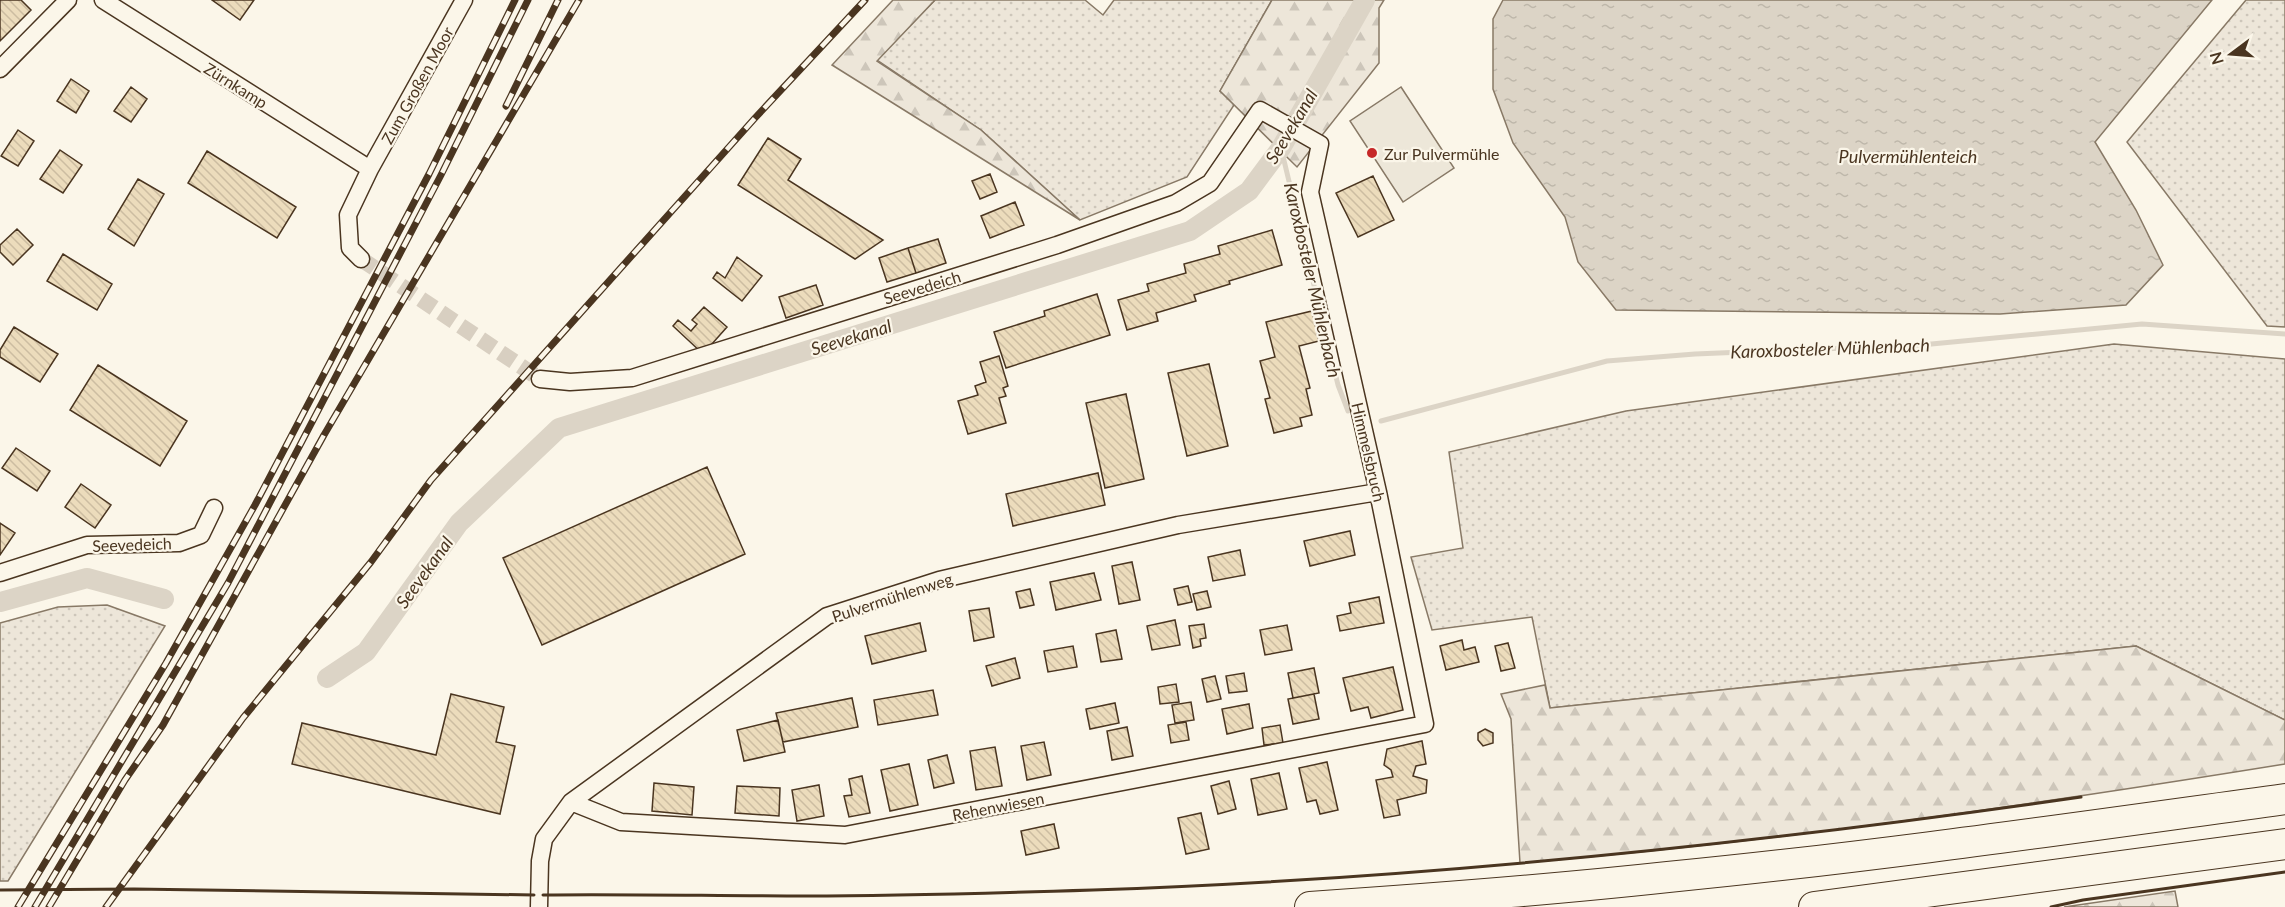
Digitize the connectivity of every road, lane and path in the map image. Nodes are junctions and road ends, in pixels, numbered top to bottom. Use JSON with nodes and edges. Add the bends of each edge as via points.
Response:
{"nodes":[{"id":1,"x":68,"y":0,"type":"edge"},
{"id":2,"x":103,"y":0,"type":"edge"},
{"id":3,"x":464,"y":0,"type":"edge"},
{"id":4,"x":0,"y":69,"type":"edge"},
{"id":5,"x":1260,"y":110,"type":"joint"},
{"id":6,"x":370,"y":169,"type":"junction"},
{"id":7,"x":361,"y":259,"type":"tunnel mouth"},
{"id":8,"x":540,"y":379,"type":"tunnel mouth"},
{"id":9,"x":1378,"y":492,"type":"junction"},
{"id":10,"x":214,"y":508,"type":"dead end"},
{"id":11,"x":0,"y":573,"type":"edge"},
{"id":12,"x":1425,"y":724,"type":"joint"},
{"id":13,"x":2285,"y":799,"type":"edge"},
{"id":14,"x":571,"y":802,"type":"junction"},
{"id":15,"x":2285,"y":844,"type":"edge"},
{"id":16,"x":539,"y":907,"type":"edge"},
{"id":17,"x":1310,"y":907,"type":"edge"},
{"id":18,"x":1815,"y":907,"type":"edge"}],
"edges":[{"from":1,"to":4,"type":"street"},
{"from":2,"to":6,"type":"street","name":"Zürnkamp"},
{"from":3,"to":6,"type":"street","name":"Zum Großen Moor"},
{"from":5,"to":8,"type":"street","name":"Seevedeich","via":[[1210,183],[1176,203],[1057,245],[632,378],[570,382]]},
{"from":5,"to":9,"type":"street","name":"Himmelsbruch","via":[[1320,144],[1310,192]]},
{"from":6,"to":7,"type":"street","via":[[348,216],[350,248]]},
{"from":9,"to":12,"type":"street","name":"Himmelsbruch"},
{"from":9,"to":14,"type":"street","name":"Pulvermühlenweg","via":[[1178,525],[939,580],[827,616]]},
{"from":10,"to":11,"type":"street","name":"Seevedeich","via":[[201,535],[179,543],[87,545]]},
{"from":12,"to":14,"type":"street","name":"Rehenwiesen","via":[[845,835],[621,822]]},
{"from":13,"to":17,"type":"highway","via":[[1670,877]]},
{"from":14,"to":16,"type":"street","name":"Pulvermühlenweg","via":[[544,839]]},
{"from":15,"to":18,"type":"highway"}]}
